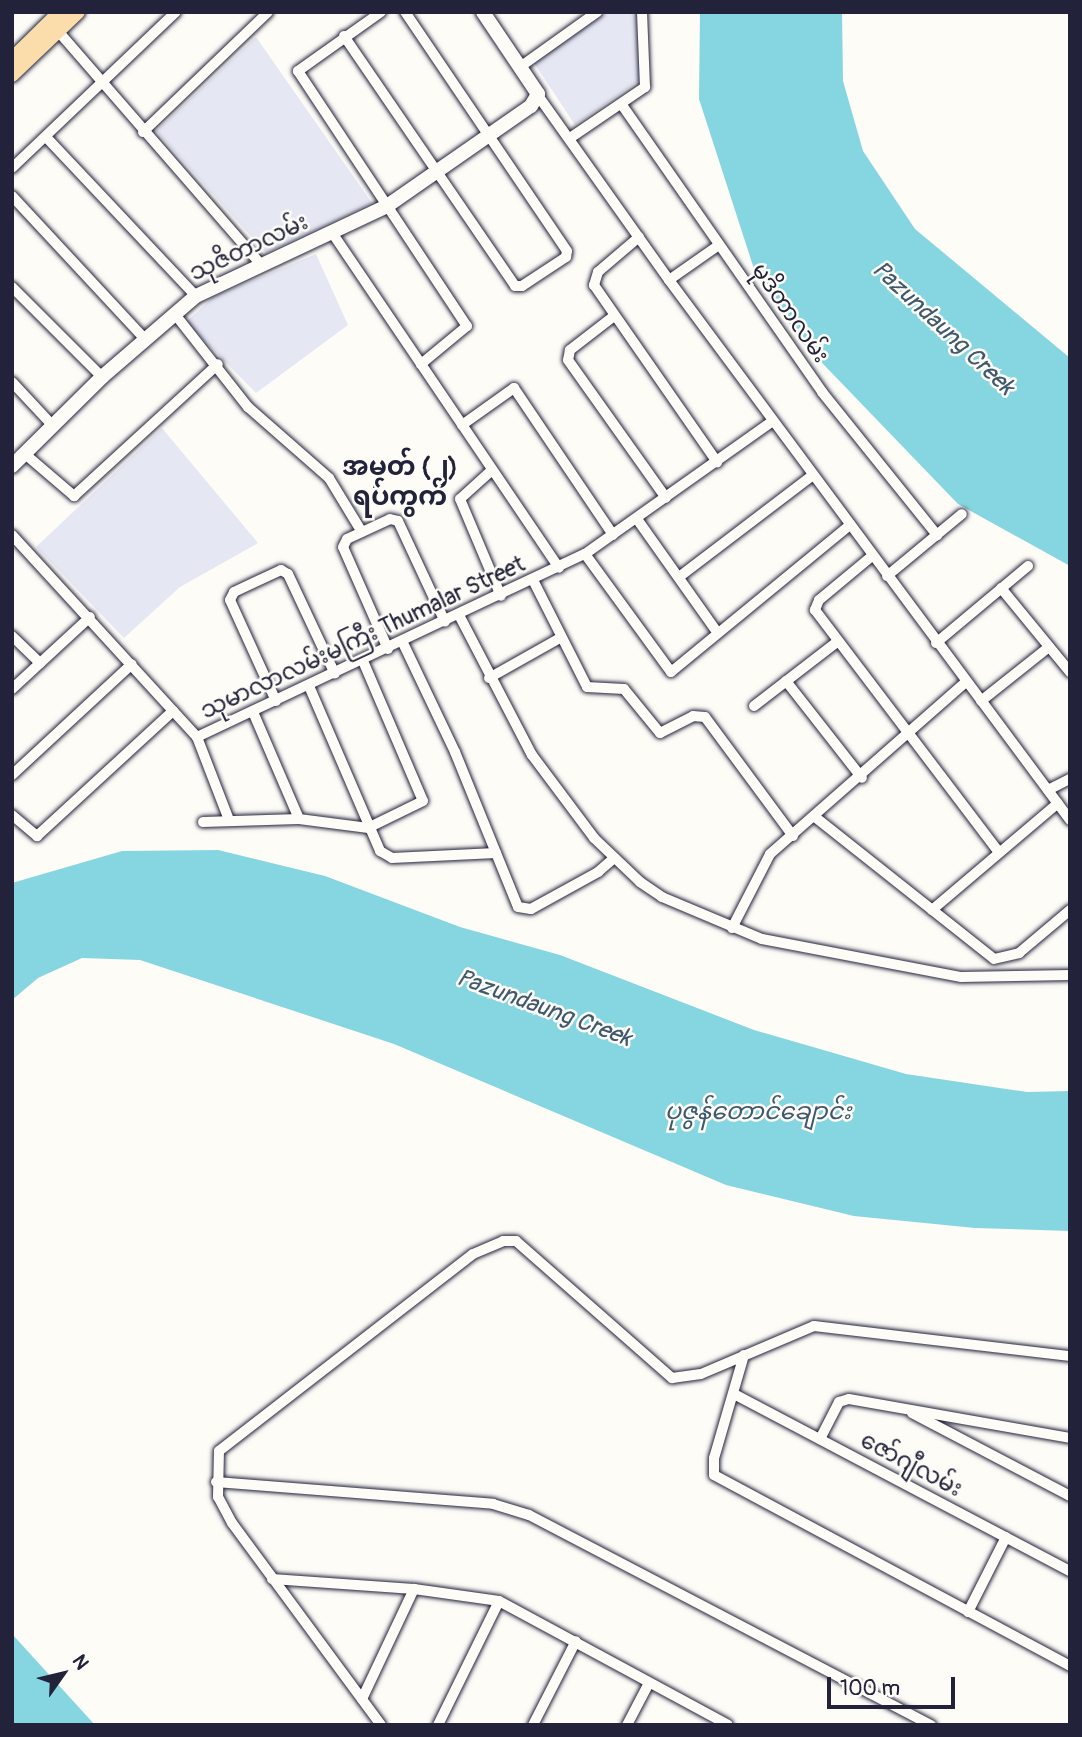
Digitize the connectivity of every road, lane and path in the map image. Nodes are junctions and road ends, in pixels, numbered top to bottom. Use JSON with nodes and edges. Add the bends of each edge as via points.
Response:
{"nodes":[{"id":1,"x":61,"y":12,"type":"edge"},
{"id":2,"x":78,"y":12,"type":"edge"},
{"id":3,"x":176,"y":12,"type":"edge"},
{"id":4,"x":268,"y":12,"type":"edge"},
{"id":5,"x":381,"y":12,"type":"edge"},
{"id":6,"x":405,"y":12,"type":"edge"},
{"id":7,"x":597,"y":12,"type":"edge"},
{"id":8,"x":642,"y":12,"type":"edge"},
{"id":9,"x":485,"y":13,"type":"edge"},
{"id":10,"x":58,"y":31,"type":"junction"},
{"id":11,"x":344,"y":36,"type":"junction"},
{"id":12,"x":12,"y":59,"type":"edge"},
{"id":13,"x":520,"y":66,"type":"junction"},
{"id":14,"x":12,"y":75,"type":"edge"},
{"id":15,"x":102,"y":84,"type":"junction"},
{"id":16,"x":535,"y":102,"type":"junction"},
{"id":17,"x":622,"y":105,"type":"junction"},
{"id":18,"x":144,"y":132,"type":"junction"},
{"id":19,"x":489,"y":136,"type":"junction"},
{"id":20,"x":46,"y":137,"type":"junction"},
{"id":21,"x":570,"y":138,"type":"junction"},
{"id":22,"x":12,"y":168,"type":"edge"},
{"id":23,"x":438,"y":172,"type":"junction"},
{"id":24,"x":12,"y":196,"type":"edge"},
{"id":25,"x":387,"y":206,"type":"junction"},
{"id":26,"x":333,"y":234,"type":"junction"},
{"id":27,"x":639,"y":237,"type":"junction"},
{"id":28,"x":719,"y":245,"type":"junction"},
{"id":29,"x":260,"y":263,"type":"junction"},
{"id":30,"x":669,"y":280,"type":"junction"},
{"id":31,"x":12,"y":287,"type":"edge"},
{"id":32,"x":196,"y":296,"type":"junction"},
{"id":33,"x":174,"y":313,"type":"junction"},
{"id":34,"x":614,"y":316,"type":"junction"},
{"id":35,"x":144,"y":338,"type":"junction"},
{"id":36,"x":218,"y":364,"type":"junction"},
{"id":37,"x":421,"y":364,"type":"junction"},
{"id":38,"x":102,"y":377,"type":"junction"},
{"id":39,"x":12,"y":382,"type":"edge"},
{"id":40,"x":773,"y":421,"type":"junction"},
{"id":41,"x":462,"y":425,"type":"junction"},
{"id":42,"x":53,"y":426,"type":"junction"},
{"id":43,"x":25,"y":454,"type":"junction"},
{"id":44,"x":717,"y":462,"type":"junction"},
{"id":45,"x":12,"y":466,"type":"edge"},
{"id":46,"x":492,"y":470,"type":"junction"},
{"id":47,"x":813,"y":475,"type":"junction"},
{"id":48,"x":666,"y":498,"type":"junction"},
{"id":49,"x":962,"y":514,"type":"dead end"},
{"id":50,"x":637,"y":519,"type":"junction"},
{"id":51,"x":850,"y":525,"type":"junction"},
{"id":52,"x":362,"y":532,"type":"junction"},
{"id":53,"x":12,"y":535,"type":"edge"},
{"id":54,"x":613,"y":535,"type":"junction"},
{"id":55,"x":937,"y":535,"type":"junction"},
{"id":56,"x":585,"y":554,"type":"junction"},
{"id":57,"x":872,"y":556,"type":"junction"},
{"id":58,"x":1028,"y":566,"type":"dead end"},
{"id":59,"x":559,"y":568,"type":"junction"},
{"id":60,"x":887,"y":576,"type":"junction"},
{"id":61,"x":679,"y":577,"type":"junction"},
{"id":62,"x":533,"y":580,"type":"junction"},
{"id":63,"x":1001,"y":588,"type":"junction"},
{"id":64,"x":501,"y":596,"type":"junction"},
{"id":65,"x":459,"y":615,"type":"junction"},
{"id":66,"x":90,"y":617,"type":"junction"},
{"id":67,"x":445,"y":622,"type":"junction"},
{"id":68,"x":717,"y":632,"type":"junction"},
{"id":69,"x":12,"y":636,"type":"edge"},
{"id":70,"x":560,"y":638,"type":"junction"},
{"id":71,"x":838,"y":641,"type":"junction"},
{"id":72,"x":936,"y":642,"type":"junction"},
{"id":73,"x":402,"y":643,"type":"junction"},
{"id":74,"x":1049,"y":647,"type":"junction"},
{"id":75,"x":388,"y":649,"type":"junction"},
{"id":76,"x":363,"y":661,"type":"junction"},
{"id":77,"x":40,"y":663,"type":"junction"},
{"id":78,"x":132,"y":664,"type":"junction"},
{"id":79,"x":1070,"y":672,"type":"edge"},
{"id":80,"x":335,"y":674,"type":"junction"},
{"id":81,"x":489,"y":678,"type":"junction"},
{"id":82,"x":786,"y":681,"type":"junction"},
{"id":83,"x":966,"y":682,"type":"junction"},
{"id":84,"x":309,"y":686,"type":"junction"},
{"id":85,"x":12,"y":689,"type":"edge"},
{"id":86,"x":276,"y":701,"type":"junction"},
{"id":87,"x":981,"y":701,"type":"junction"},
{"id":88,"x":754,"y":706,"type":"dead end"},
{"id":89,"x":173,"y":710,"type":"junction"},
{"id":90,"x":253,"y":712,"type":"junction"},
{"id":91,"x":910,"y":734,"type":"junction"},
{"id":92,"x":197,"y":737,"type":"junction"},
{"id":93,"x":12,"y":775,"type":"edge"},
{"id":94,"x":862,"y":778,"type":"junction"},
{"id":95,"x":1070,"y":779,"type":"edge"},
{"id":96,"x":1048,"y":790,"type":"junction"},
{"id":97,"x":1058,"y":803,"type":"junction"},
{"id":98,"x":12,"y":815,"type":"edge"},
{"id":99,"x":815,"y":817,"type":"junction"},
{"id":100,"x":299,"y":819,"type":"junction"},
{"id":101,"x":229,"y":820,"type":"junction"},
{"id":102,"x":1070,"y":820,"type":"edge"},
{"id":103,"x":203,"y":822,"type":"dead end"},
{"id":104,"x":368,"y":828,"type":"junction"},
{"id":105,"x":793,"y":836,"type":"junction"},
{"id":106,"x":999,"y":852,"type":"junction"},
{"id":107,"x":496,"y":853,"type":"junction"},
{"id":108,"x":614,"y":858,"type":"junction"},
{"id":109,"x":932,"y":910,"type":"junction"},
{"id":110,"x":1070,"y":911,"type":"edge"},
{"id":111,"x":732,"y":928,"type":"junction"},
{"id":112,"x":1070,"y":975,"type":"edge"},
{"id":113,"x":744,"y":1355,"type":"junction"},
{"id":114,"x":1070,"y":1356,"type":"edge"},
{"id":115,"x":734,"y":1394,"type":"junction"},
{"id":116,"x":902,"y":1407,"type":"junction"},
{"id":117,"x":1070,"y":1438,"type":"edge"},
{"id":118,"x":820,"y":1439,"type":"junction"},
{"id":119,"x":216,"y":1482,"type":"junction"},
{"id":120,"x":1070,"y":1496,"type":"edge"},
{"id":121,"x":1006,"y":1538,"type":"junction"},
{"id":122,"x":1070,"y":1571,"type":"edge"},
{"id":123,"x":272,"y":1579,"type":"junction"},
{"id":124,"x":414,"y":1589,"type":"junction"},
{"id":125,"x":499,"y":1601,"type":"junction"},
{"id":126,"x":968,"y":1612,"type":"junction"},
{"id":127,"x":576,"y":1641,"type":"junction"},
{"id":128,"x":1070,"y":1666,"type":"edge"},
{"id":129,"x":649,"y":1683,"type":"junction"},
{"id":130,"x":362,"y":1699,"type":"junction"},
{"id":131,"x":724,"y":1724,"type":"edge"},
{"id":132,"x":381,"y":1725,"type":"edge"},
{"id":133,"x":438,"y":1725,"type":"edge"},
{"id":134,"x":533,"y":1725,"type":"edge"},
{"id":135,"x":627,"y":1725,"type":"edge"},
{"id":136,"x":931,"y":1725,"type":"edge"}],
"edges":[{"from":1,"to":12,"type":"main road"},
{"from":2,"to":10,"type":"main road"},
{"from":3,"to":15,"type":"street"},
{"from":4,"to":18,"type":"street"},
{"from":5,"to":11,"type":"street"},
{"from":6,"to":19,"type":"street"},
{"from":7,"to":13,"type":"street"},
{"from":8,"to":17,"type":"street","via":[[646,82]]},
{"from":9,"to":13,"type":"main road"},
{"from":10,"to":14,"type":"main road"},
{"from":10,"to":15,"type":"street"},
{"from":11,"to":23,"type":"street"},
{"from":11,"to":25,"type":"street","via":[[298,71]]},
{"from":13,"to":16,"type":"main road"},
{"from":15,"to":18,"type":"street"},
{"from":15,"to":20,"type":"street"},
{"from":16,"to":19,"type":"main road","name":"သုဇိတာလမ်း"},
{"from":16,"to":21,"type":"street"},
{"from":17,"to":21,"type":"street"},
{"from":17,"to":28,"type":"street","name":"မုဒိတာလမ်း"},
{"from":18,"to":29,"type":"street"},
{"from":19,"to":23,"type":"main road","name":"သုဇိတာလမ်း"},
{"from":19,"to":23,"type":"street","via":[[568,254],[522,286],[515,286]]},
{"from":20,"to":22,"type":"street"},
{"from":20,"to":32,"type":"street"},
{"from":21,"to":27,"type":"street"},
{"from":23,"to":25,"type":"main road","name":"သုဇိတာလမ်း"},
{"from":24,"to":35,"type":"street"},
{"from":25,"to":26,"type":"main road","name":"သုဇိတာလမ်း"},
{"from":25,"to":37,"type":"street","via":[[467,328]]},
{"from":26,"to":29,"type":"main road","name":"သုဇိတာလမ်း"},
{"from":26,"to":37,"type":"street"},
{"from":27,"to":30,"type":"street"},
{"from":27,"to":34,"type":"street","via":[[594,280]]},
{"from":28,"to":30,"type":"street"},
{"from":28,"to":55,"type":"street","name":"မုဒိတာလမ်း","via":[[822,392]]},
{"from":29,"to":32,"type":"main road","name":"သုဇိတာလမ်း"},
{"from":30,"to":40,"type":"street"},
{"from":31,"to":38,"type":"street"},
{"from":32,"to":33,"type":"main road","name":"သုဇိတာလမ်း"},
{"from":33,"to":35,"type":"main road","name":"သုဇိတာလမ်း"},
{"from":33,"to":36,"type":"street"},
{"from":34,"to":44,"type":"street"},
{"from":34,"to":48,"type":"street","via":[[570,350],[568,360]]},
{"from":35,"to":38,"type":"main road","name":"သုဇိတာလမ်း"},
{"from":36,"to":43,"type":"street","via":[[74,496],[68,496]]},
{"from":36,"to":52,"type":"street","via":[[248,407],[329,478]]},
{"from":37,"to":41,"type":"street"},
{"from":38,"to":42,"type":"main road","name":"သုဇိတာလမ်း"},
{"from":39,"to":42,"type":"street"},
{"from":40,"to":44,"type":"street","name":"သုမာလာလမ်းမကြီး Thumalar Street"},
{"from":40,"to":47,"type":"street"},
{"from":41,"to":46,"type":"street"},
{"from":41,"to":54,"type":"street","via":[[514,388]]},
{"from":42,"to":43,"type":"main road","name":"သုဇိတာလမ်း"},
{"from":43,"to":45,"type":"main road","name":"သုဇိတာလမ်း"},
{"from":44,"to":48,"type":"street","name":"သုမာလာလမ်းမကြီး Thumalar Street"},
{"from":46,"to":59,"type":"street"},
{"from":46,"to":64,"type":"street","via":[[460,499]]},
{"from":47,"to":51,"type":"street"},
{"from":47,"to":61,"type":"street"},
{"from":48,"to":50,"type":"street","name":"သုမာလာလမ်းမကြီး Thumalar Street"},
{"from":49,"to":55,"type":"street"},
{"from":50,"to":54,"type":"street","name":"သုမာလာလမ်းမကြီး Thumalar Street"},
{"from":50,"to":61,"type":"street"},
{"from":51,"to":57,"type":"street"},
{"from":51,"to":68,"type":"street"},
{"from":52,"to":67,"type":"street","via":[[395,518]]},
{"from":52,"to":75,"type":"street","via":[[344,542],[344,547]]},
{"from":53,"to":66,"type":"street","name":"သုမာလာလမ်းမကြီး Thumalar Street"},
{"from":54,"to":56,"type":"street","name":"သုမာလာလမ်းမကြီး Thumalar Street"},
{"from":55,"to":60,"type":"street"},
{"from":56,"to":59,"type":"street","name":"သုမာလာလမ်းမကြီး Thumalar Street"},
{"from":56,"to":68,"type":"street","via":[[671,672]]},
{"from":57,"to":60,"type":"street"},
{"from":57,"to":71,"type":"street","via":[[815,604]]},
{"from":58,"to":63,"type":"street"},
{"from":59,"to":62,"type":"street","name":"သုမာလာလမ်းမကြီး Thumalar Street"},
{"from":60,"to":72,"type":"street"},
{"from":61,"to":68,"type":"street"},
{"from":62,"to":64,"type":"street","name":"သုမာလာလမ်းမကြီး Thumalar Street"},
{"from":62,"to":70,"type":"street"},
{"from":63,"to":72,"type":"street"},
{"from":63,"to":74,"type":"street"},
{"from":64,"to":65,"type":"street","name":"သုမာလာလမ်းမကြီး Thumalar Street"},
{"from":65,"to":67,"type":"street","name":"သုမာလာလမ်းမကြီး Thumalar Street"},
{"from":65,"to":81,"type":"street"},
{"from":66,"to":77,"type":"street"},
{"from":66,"to":78,"type":"street","name":"သုမာလာလမ်းမကြီး Thumalar Street"},
{"from":67,"to":73,"type":"street","name":"သုမာလာလမ်းမကြီး Thumalar Street"},
{"from":69,"to":77,"type":"street"},
{"from":70,"to":81,"type":"street"},
{"from":70,"to":105,"type":"street","via":[[587,687],[624,689],[660,733],[693,716],[705,717]]},
{"from":71,"to":82,"type":"street"},
{"from":71,"to":91,"type":"street"},
{"from":72,"to":83,"type":"street"},
{"from":73,"to":75,"type":"street","name":"သုမာလာလမ်းမကြီး Thumalar Street"},
{"from":73,"to":107,"type":"street","via":[[455,752]]},
{"from":74,"to":79,"type":"street"},
{"from":74,"to":87,"type":"street"},
{"from":75,"to":76,"type":"street","name":"သုမာလာလမ်းမကြီး Thumalar Street"},
{"from":76,"to":80,"type":"street","name":"သုမာလာလမ်းမကြီး Thumalar Street"},
{"from":76,"to":104,"type":"street","via":[[423,801]]},
{"from":77,"to":85,"type":"street"},
{"from":78,"to":89,"type":"street","name":"သုမာလာလမ်းမကြီး Thumalar Street"},
{"from":78,"to":93,"type":"street"},
{"from":80,"to":84,"type":"street","name":"သုမာလာလမ်းမကြီး Thumalar Street"},
{"from":80,"to":86,"type":"street","via":[[285,570],[234,593],[230,600]]},
{"from":81,"to":108,"type":"street","via":[[532,755]]},
{"from":82,"to":88,"type":"street"},
{"from":82,"to":94,"type":"street"},
{"from":83,"to":87,"type":"street"},
{"from":83,"to":91,"type":"street"},
{"from":84,"to":86,"type":"street","name":"သုမာလာလမ်းမကြီး Thumalar Street"},
{"from":84,"to":104,"type":"street"},
{"from":86,"to":90,"type":"street","name":"သုမာလာလမ်းမကြီး Thumalar Street"},
{"from":87,"to":96,"type":"street"},
{"from":89,"to":92,"type":"street","name":"သုမာလာလမ်းမကြီး Thumalar Street"},
{"from":89,"to":98,"type":"street","via":[[37,836]]},
{"from":90,"to":92,"type":"street","name":"သုမာလာလမ်းမကြီး Thumalar Street"},
{"from":90,"to":100,"type":"street"},
{"from":91,"to":94,"type":"street"},
{"from":91,"to":106,"type":"street"},
{"from":92,"to":101,"type":"street"},
{"from":94,"to":99,"type":"street"},
{"from":95,"to":96,"type":"street"},
{"from":96,"to":97,"type":"street"},
{"from":97,"to":102,"type":"street"},
{"from":97,"to":106,"type":"street"},
{"from":99,"to":105,"type":"street"},
{"from":99,"to":109,"type":"street"},
{"from":100,"to":101,"type":"street"},
{"from":100,"to":104,"type":"street"},
{"from":101,"to":103,"type":"street"},
{"from":104,"to":107,"type":"street","via":[[380,851],[393,858]]},
{"from":105,"to":111,"type":"street","via":[[765,861]]},
{"from":106,"to":109,"type":"street"},
{"from":107,"to":108,"type":"street","via":[[524,910],[598,872]]},
{"from":108,"to":111,"type":"street","via":[[662,897]]},
{"from":109,"to":110,"type":"street","via":[[994,959],[1005,960]]},
{"from":111,"to":112,"type":"street","via":[[762,939],[961,977]]},
{"from":113,"to":114,"type":"street","via":[[814,1326]]},
{"from":113,"to":115,"type":"street"},
{"from":113,"to":119,"type":"street","via":[[701,1374],[672,1378],[516,1241],[487,1247],[219,1451]]},
{"from":115,"to":118,"type":"street","name":"ဇော်ဂျီလမ်း"},
{"from":115,"to":126,"type":"street","via":[[714,1458],[714,1475]]},
{"from":116,"to":117,"type":"street"},
{"from":116,"to":118,"type":"street","via":[[843,1399]]},
{"from":116,"to":120,"type":"street"},
{"from":118,"to":121,"type":"street","name":"ဇော်ဂျီလမ်း"},
{"from":119,"to":123,"type":"street","via":[[218,1497],[232,1523]]},
{"from":119,"to":136,"type":"street","via":[[493,1504],[529,1515]]},
{"from":121,"to":122,"type":"street","name":"ဇော်ဂျီလမ်း"},
{"from":121,"to":126,"type":"street"},
{"from":123,"to":124,"type":"street"},
{"from":123,"to":130,"type":"street"},
{"from":124,"to":125,"type":"street"},
{"from":124,"to":130,"type":"street"},
{"from":125,"to":127,"type":"street"},
{"from":125,"to":133,"type":"street"},
{"from":126,"to":128,"type":"street"},
{"from":127,"to":129,"type":"street"},
{"from":127,"to":134,"type":"street"},
{"from":129,"to":131,"type":"street"},
{"from":129,"to":135,"type":"street"},
{"from":130,"to":132,"type":"street"}]}
